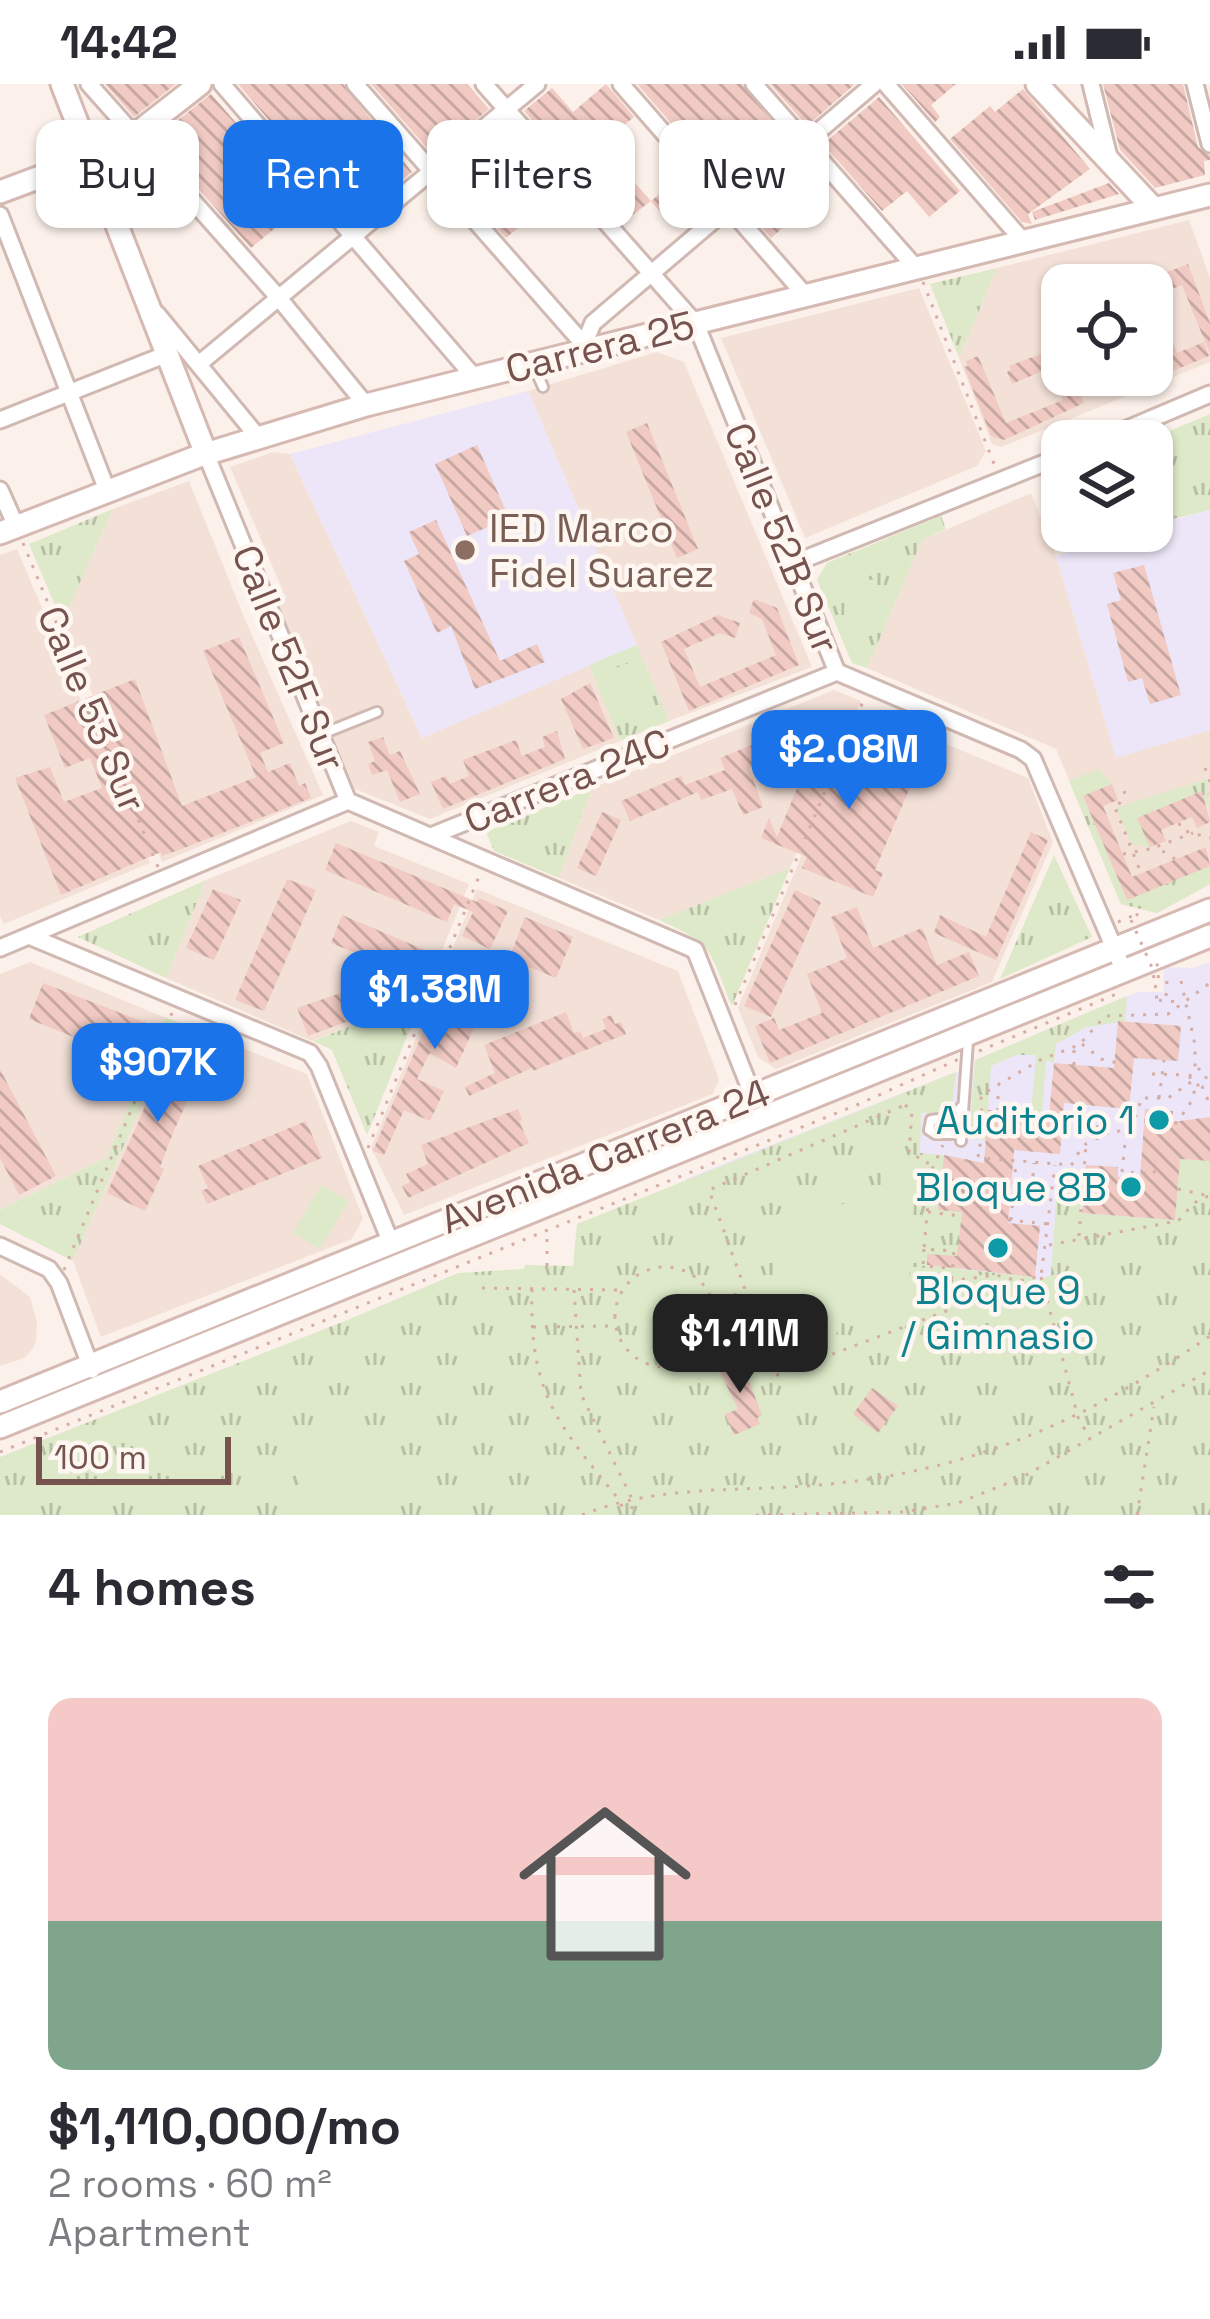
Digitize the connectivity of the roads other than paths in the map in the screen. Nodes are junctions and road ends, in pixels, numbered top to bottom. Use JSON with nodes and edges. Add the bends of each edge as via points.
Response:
{"nodes":[{"id":1,"x":62,"y":84,"type":"edge"},
{"id":2,"x":89,"y":84,"type":"edge"},
{"id":3,"x":200,"y":84,"type":"edge"},
{"id":4,"x":222,"y":84,"type":"edge"},
{"id":5,"x":355,"y":84,"type":"edge"},
{"id":6,"x":484,"y":84,"type":"edge"},
{"id":7,"x":538,"y":84,"type":"edge"},
{"id":8,"x":621,"y":84,"type":"edge"},
{"id":9,"x":754,"y":84,"type":"edge"},
{"id":10,"x":874,"y":84,"type":"edge"},
{"id":11,"x":886,"y":84,"type":"edge"},
{"id":12,"x":1037,"y":84,"type":"edge"},
{"id":13,"x":1091,"y":84,"type":"edge"},
{"id":14,"x":1195,"y":84,"type":"edge"},
{"id":15,"x":507,"y":109,"type":"junction"},
{"id":16,"x":76,"y":120,"type":"edge"},
{"id":17,"x":121,"y":120,"type":"edge"},
{"id":18,"x":155,"y":120,"type":"edge"},
{"id":19,"x":494,"y":120,"type":"edge"},
{"id":20,"x":786,"y":120,"type":"edge"},
{"id":21,"x":829,"y":122,"type":"edge"},
{"id":22,"x":659,"y":127,"type":"edge"},
{"id":23,"x":1210,"y":144,"type":"edge"},
{"id":24,"x":1110,"y":160,"type":"junction"},
{"id":25,"x":427,"y":166,"type":"edge"},
{"id":26,"x":829,"y":169,"type":"edge"},
{"id":27,"x":427,"y":174,"type":"edge"},
{"id":28,"x":36,"y":179,"type":"edge"},
{"id":29,"x":0,"y":192,"type":"edge"},
{"id":30,"x":1209,"y":198,"type":"edge"},
{"id":31,"x":199,"y":208,"type":"edge"},
{"id":32,"x":1154,"y":209,"type":"junction"},
{"id":33,"x":0,"y":215,"type":"edge"},
{"id":34,"x":118,"y":228,"type":"edge"},
{"id":35,"x":481,"y":228,"type":"edge"},
{"id":36,"x":704,"y":228,"type":"edge"},
{"id":37,"x":747,"y":228,"type":"edge"},
{"id":38,"x":355,"y":234,"type":"junction"},
{"id":39,"x":1024,"y":242,"type":"junction"},
{"id":40,"x":651,"y":273,"type":"junction"},
{"id":41,"x":919,"y":273,"type":"junction"},
{"id":42,"x":806,"y":296,"type":"junction"},
{"id":43,"x":278,"y":297,"type":"junction"},
{"id":44,"x":146,"y":301,"type":"junction"},
{"id":45,"x":592,"y":322,"type":"junction"},
{"id":46,"x":696,"y":324,"type":"junction"},
{"id":47,"x":570,"y":328,"type":"junction"},
{"id":48,"x":587,"y":347,"type":"junction"},
{"id":49,"x":167,"y":354,"type":"junction"},
{"id":50,"x":200,"y":363,"type":"junction"},
{"id":51,"x":533,"y":364,"type":"junction"},
{"id":52,"x":475,"y":378,"type":"junction"},
{"id":53,"x":543,"y":387,"type":"dead end"},
{"id":54,"x":69,"y":392,"type":"junction"},
{"id":55,"x":1210,"y":394,"type":"edge"},
{"id":56,"x":366,"y":405,"type":"junction"},
{"id":57,"x":0,"y":420,"type":"edge"},
{"id":58,"x":1149,"y":420,"type":"edge"},
{"id":59,"x":258,"y":436,"type":"junction"},
{"id":60,"x":206,"y":454,"type":"junction"},
{"id":61,"x":1041,"y":465,"type":"edge"},
{"id":62,"x":0,"y":490,"type":"edge"},
{"id":63,"x":107,"y":490,"type":"junction"},
{"id":64,"x":12,"y":532,"type":"edge"},
{"id":65,"x":792,"y":564,"type":"junction"},
{"id":66,"x":837,"y":672,"type":"junction"},
{"id":67,"x":377,"y":712,"type":"dead end"},
{"id":68,"x":320,"y":734,"type":"junction"},
{"id":69,"x":348,"y":801,"type":"junction"},
{"id":70,"x":431,"y":836,"type":"junction"},
{"id":71,"x":1210,"y":910,"type":"edge"},
{"id":72,"x":28,"y":936,"type":"junction"},
{"id":73,"x":1210,"y":936,"type":"edge"},
{"id":74,"x":1118,"y":947,"type":"junction"},
{"id":75,"x":0,"y":948,"type":"edge"},
{"id":76,"x":1130,"y":973,"type":"junction"},
{"id":77,"x":968,"y":1045,"type":"junction"},
{"id":78,"x":753,"y":1096,"type":"junction"},
{"id":79,"x":964,"y":1100,"type":"junction"},
{"id":80,"x":391,"y":1244,"type":"junction"},
{"id":81,"x":0,"y":1246,"type":"edge"},
{"id":82,"x":94,"y":1377,"type":"junction"},
{"id":83,"x":0,"y":1402,"type":"edge"},
{"id":84,"x":0,"y":1427,"type":"edge"}],
"edges":[{"from":1,"to":16,"type":"main road","name":"Calle 52F Sur"},
{"from":2,"to":17,"type":"street"},
{"from":3,"to":18,"type":"main road"},
{"from":4,"to":38,"type":"street"},
{"from":5,"to":25,"type":"street"},
{"from":6,"to":15,"type":"street","name":"Calle 52B Sur"},
{"from":7,"to":15,"type":"street"},
{"from":8,"to":22,"type":"street"},
{"from":9,"to":20,"type":"street"},
{"from":10,"to":21,"type":"street"},
{"from":11,"to":39,"type":"street"},
{"from":12,"to":24,"type":"main road"},
{"from":13,"to":24,"type":"street"},
{"from":14,"to":23,"type":"street"},
{"from":15,"to":19,"type":"street"},
{"from":15,"to":40,"type":"street","name":"Calle 52B Sur"},
{"from":24,"to":32,"type":"main road"},
{"from":26,"to":41,"type":"street"},
{"from":27,"to":38,"type":"street"},
{"from":28,"to":29,"type":"main road"},
{"from":30,"to":32,"type":"main road","name":"Carrera 25"},
{"from":31,"to":43,"type":"street"},
{"from":32,"to":39,"type":"main road","name":"Carrera 25"},
{"from":33,"to":54,"type":"street"},
{"from":34,"to":44,"type":"main road","name":"Calle 52F Sur"},
{"from":35,"to":47,"type":"street"},
{"from":36,"to":40,"type":"street"},
{"from":37,"to":42,"type":"street"},
{"from":38,"to":43,"type":"street"},
{"from":38,"to":52,"type":"street"},
{"from":39,"to":41,"type":"main road","name":"Carrera 25"},
{"from":40,"to":45,"type":"street"},
{"from":40,"to":46,"type":"street","name":"Calle 52B Sur"},
{"from":41,"to":42,"type":"main road","name":"Carrera 25"},
{"from":42,"to":46,"type":"main road","name":"Carrera 25"},
{"from":43,"to":50,"type":"street"},
{"from":43,"to":56,"type":"street"},
{"from":44,"to":49,"type":"main road","name":"Calle 52F Sur"},
{"from":44,"to":50,"type":"street"},
{"from":45,"to":47,"type":"street"},
{"from":45,"to":48,"type":"street"},
{"from":46,"to":48,"type":"main road","name":"Carrera 25"},
{"from":46,"to":65,"type":"street","name":"Calle 52B Sur"},
{"from":47,"to":48,"type":"street"},
{"from":48,"to":51,"type":"main road","name":"Carrera 25"},
{"from":49,"to":54,"type":"street"},
{"from":49,"to":60,"type":"main road","name":"Calle 52F Sur"},
{"from":50,"to":59,"type":"street"},
{"from":51,"to":52,"type":"main road","name":"Carrera 25"},
{"from":51,"to":53,"type":"lane"},
{"from":52,"to":56,"type":"main road","name":"Carrera 25"},
{"from":54,"to":57,"type":"street"},
{"from":54,"to":63,"type":"street"},
{"from":55,"to":58,"type":"street"},
{"from":56,"to":59,"type":"main road","name":"Carrera 25"},
{"from":59,"to":60,"type":"main road","name":"Carrera 25"},
{"from":60,"to":63,"type":"main road","name":"Carrera 25"},
{"from":60,"to":68,"type":"street","name":"Calle 52F Sur"},
{"from":61,"to":65,"type":"street"},
{"from":62,"to":64,"type":"street"},
{"from":63,"to":64,"type":"main road","name":"Carrera 25"},
{"from":65,"to":66,"type":"street","name":"Calle 52B Sur"},
{"from":66,"to":70,"type":"street","name":"Carrera 24C"},
{"from":66,"to":74,"type":"street","name":"Calle 52B Sur","via":[[1033,759]]},
{"from":67,"to":68,"type":"lane"},
{"from":68,"to":69,"type":"street","name":"Calle 52F Sur"},
{"from":69,"to":70,"type":"street","name":"Calle 52F Sur"},
{"from":69,"to":72,"type":"street"},
{"from":70,"to":78,"type":"street","name":"Calle 52F Sur","via":[[695,950]]},
{"from":71,"to":74,"type":"main road","name":"Avenida Carrera 24"},
{"from":72,"to":75,"type":"street"},
{"from":72,"to":80,"type":"street","via":[[310,1053]]},
{"from":73,"to":76,"type":"main road","name":"Avenida Carrera 24"},
{"from":74,"to":76,"type":"street","name":"Calle 52B Sur"},
{"from":74,"to":78,"type":"main road","name":"Avenida Carrera 24"},
{"from":76,"to":77,"type":"main road","name":"Avenida Carrera 24"},
{"from":77,"to":79,"type":"lane"},
{"from":77,"to":82,"type":"main road","name":"Avenida Carrera 24"},
{"from":78,"to":80,"type":"main road","name":"Avenida Carrera 24"},
{"from":79,"to":79,"type":"lane","via":[[961,1138],[931,1133],[929,1123],[954,1117]]},
{"from":80,"to":82,"type":"main road","name":"Avenida Carrera 24"},
{"from":81,"to":82,"type":"street","via":[[41,1263],[59,1282]]},
{"from":82,"to":83,"type":"main road","name":"Avenida Carrera 24"},
{"from":82,"to":84,"type":"main road","name":"Avenida Carrera 24"}]}
